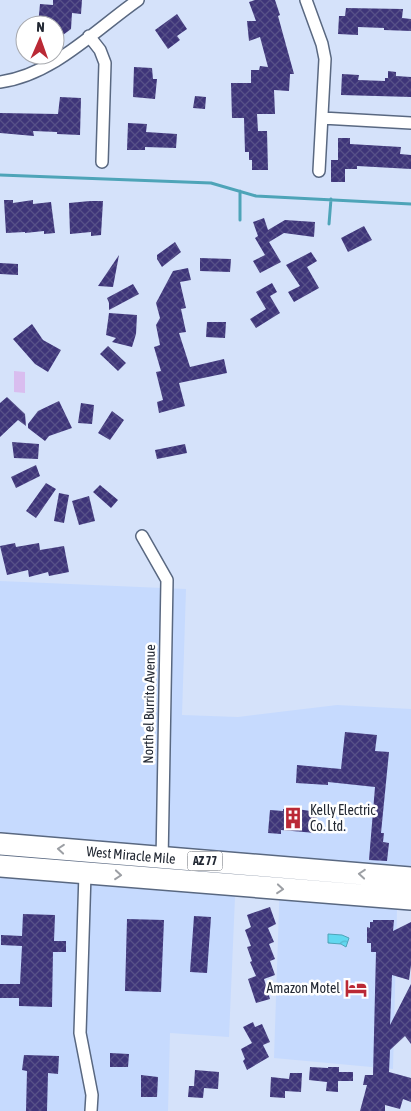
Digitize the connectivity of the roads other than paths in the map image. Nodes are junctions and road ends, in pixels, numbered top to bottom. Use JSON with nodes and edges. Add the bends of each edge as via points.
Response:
{"nodes":[{"id":1,"x":138,"y":0,"type":"edge"},
{"id":2,"x":307,"y":0,"type":"edge"},
{"id":3,"x":122,"y":4,"type":"edge"},
{"id":4,"x":89,"y":36,"type":"junction"},
{"id":5,"x":0,"y":82,"type":"edge"},
{"id":6,"x":322,"y":118,"type":"junction"},
{"id":7,"x":411,"y":123,"type":"edge"},
{"id":8,"x":102,"y":162,"type":"dead end"},
{"id":9,"x":319,"y":171,"type":"dead end"},
{"id":10,"x":142,"y":536,"type":"dead end"},
{"id":11,"x":0,"y":844,"type":"edge"},
{"id":12,"x":162,"y":857,"type":"junction"},
{"id":13,"x":0,"y":866,"type":"edge"},
{"id":14,"x":84,"y":873,"type":"junction"},
{"id":15,"x":411,"y":878,"type":"edge"},
{"id":16,"x":161,"y":879,"type":"junction"},
{"id":17,"x":411,"y":891,"type":"edge"},
{"id":18,"x":379,"y":897,"type":"junction"},
{"id":19,"x":411,"y":899,"type":"edge"},
{"id":20,"x":91,"y":1111,"type":"edge"}],
"edges":[{"from":1,"to":3,"type":"street"},
{"from":2,"to":6,"type":"street","via":[[325,59]]},
{"from":3,"to":4,"type":"street"},
{"from":4,"to":5,"type":"street","via":[[39,72]]},
{"from":4,"to":8,"type":"street","via":[[100,50],[104,63]]},
{"from":6,"to":7,"type":"street"},
{"from":6,"to":9,"type":"street"},
{"from":10,"to":12,"type":"street","name":"North el Burrito Avenue","via":[[167,580]]},
{"from":12,"to":11,"type":"highway","name":"West Miracle Mile","number":"AZ 77","one_way":true},
{"from":15,"to":12,"type":"highway","name":"West Miracle Mile","number":"AZ 77","one_way":true},
{"from":12,"to":16,"type":"street","name":"North el Burrito Avenue"},
{"from":13,"to":14,"type":"highway","name":"West Miracle Mile","number":"AZ 77"},
{"from":14,"to":16,"type":"highway","name":"West Miracle Mile","number":"AZ 77","one_way":true},
{"from":14,"to":20,"type":"street","via":[[80,1033],[92,1095]]},
{"from":16,"to":18,"type":"highway","name":"West Miracle Mile","number":"AZ 77","one_way":true},
{"from":17,"to":18,"type":"highway","via":[[391,890]]},
{"from":18,"to":19,"type":"highway","name":"West Miracle Mile","number":"AZ 77"}]}
